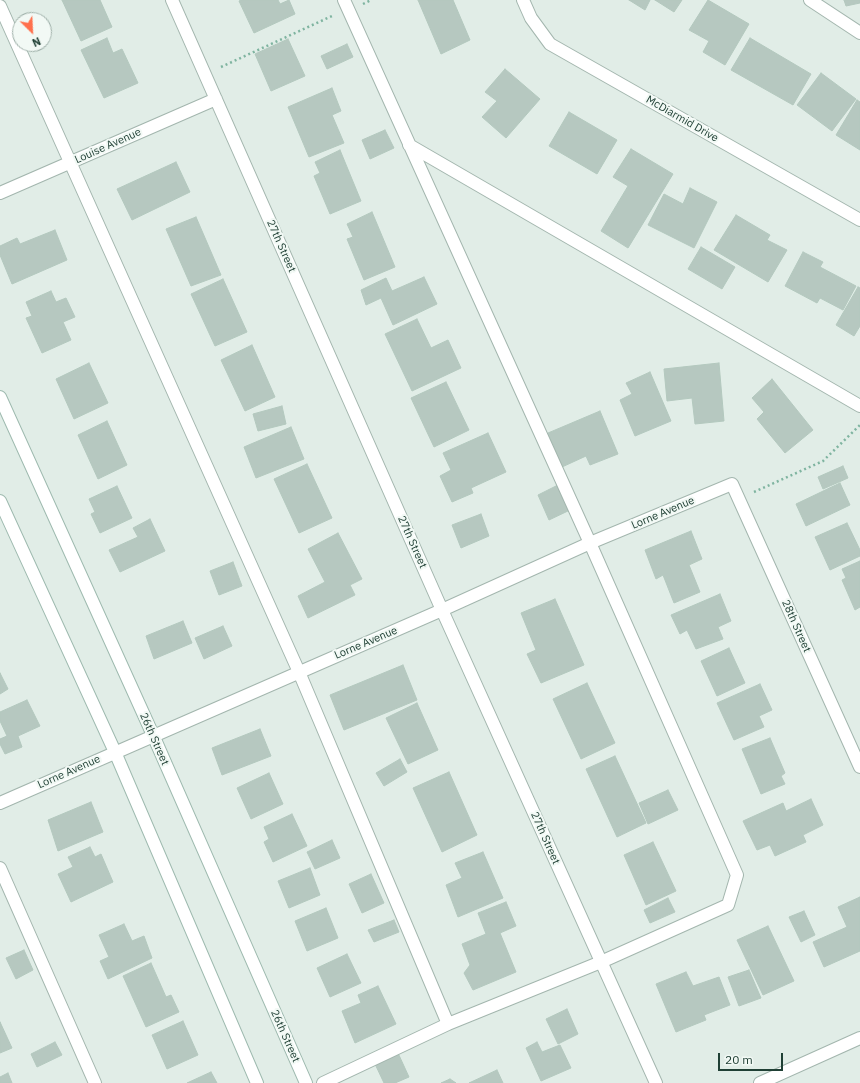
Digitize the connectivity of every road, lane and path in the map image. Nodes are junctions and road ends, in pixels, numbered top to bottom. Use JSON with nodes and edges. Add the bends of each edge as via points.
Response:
{"nodes":[{"id":1,"x":172,"y":0,"type":"edge"},
{"id":2,"x":372,"y":0,"type":"edge"},
{"id":3,"x":523,"y":0,"type":"edge"},
{"id":4,"x":810,"y":0,"type":"edge"},
{"id":5,"x":346,"y":5,"type":"edge"},
{"id":6,"x":0,"y":6,"type":"edge"},
{"id":7,"x":860,"y":33,"type":"edge"},
{"id":8,"x":206,"y":74,"type":"junction"},
{"id":9,"x":216,"y":99,"type":"junction"},
{"id":10,"x":409,"y":146,"type":"junction"},
{"id":11,"x":70,"y":163,"type":"junction"},
{"id":12,"x":0,"y":193,"type":"edge"},
{"id":13,"x":860,"y":220,"type":"edge"},
{"id":14,"x":0,"y":397,"type":"edge"},
{"id":15,"x":860,"y":406,"type":"edge"},
{"id":16,"x":860,"y":425,"type":"edge"},
{"id":17,"x":732,"y":484,"type":"joint"},
{"id":18,"x":739,"y":499,"type":"junction"},
{"id":19,"x":0,"y":501,"type":"edge"},
{"id":20,"x":590,"y":544,"type":"junction"},
{"id":21,"x":442,"y":610,"type":"junction"},
{"id":22,"x":299,"y":672,"type":"junction"},
{"id":23,"x":153,"y":735,"type":"junction"},
{"id":24,"x":115,"y":752,"type":"junction"},
{"id":25,"x":860,"y":766,"type":"edge"},
{"id":26,"x":0,"y":803,"type":"edge"},
{"id":27,"x":0,"y":868,"type":"edge"},
{"id":28,"x":601,"y":962,"type":"junction"},
{"id":29,"x":448,"y":1024,"type":"junction"},
{"id":30,"x":860,"y":1038,"type":"edge"},
{"id":31,"x":95,"y":1083,"type":"edge"},
{"id":32,"x":257,"y":1083,"type":"edge"},
{"id":33,"x":306,"y":1083,"type":"edge"},
{"id":34,"x":323,"y":1083,"type":"edge"},
{"id":35,"x":656,"y":1083,"type":"edge"},
{"id":36,"x":760,"y":1083,"type":"edge"}],
"edges":[{"from":1,"to":8,"type":"street","name":"27th Street"},
{"from":2,"to":5,"type":"path"},
{"from":3,"to":13,"type":"street","name":"McDiarmid Drive","via":[[531,18],[550,44]]},
{"from":4,"to":7,"type":"street"},
{"from":5,"to":8,"type":"path","via":[[340,12]]},
{"from":5,"to":10,"type":"street"},
{"from":6,"to":11,"type":"street"},
{"from":8,"to":9,"type":"street","name":"27th Street"},
{"from":9,"to":11,"type":"street","name":"Louise Avenue"},
{"from":9,"to":21,"type":"street","name":"27th Street"},
{"from":10,"to":15,"type":"street"},
{"from":10,"to":20,"type":"street"},
{"from":11,"to":12,"type":"street","name":"Louise Avenue"},
{"from":11,"to":22,"type":"street"},
{"from":14,"to":23,"type":"street","name":"26th Street"},
{"from":16,"to":18,"type":"path","via":[[824,461]]},
{"from":17,"to":18,"type":"street","name":"28th Street"},
{"from":17,"to":20,"type":"street","name":"Lorne Avenue"},
{"from":18,"to":25,"type":"street","name":"28th Street"},
{"from":19,"to":24,"type":"street"},
{"from":20,"to":21,"type":"street","name":"Lorne Avenue"},
{"from":20,"to":28,"type":"street","via":[[738,875],[728,905]]},
{"from":21,"to":22,"type":"street","name":"Lorne Avenue"},
{"from":21,"to":28,"type":"street","name":"27th Street"},
{"from":22,"to":23,"type":"street","name":"Lorne Avenue"},
{"from":22,"to":29,"type":"street"},
{"from":23,"to":24,"type":"street","name":"Lorne Avenue"},
{"from":23,"to":33,"type":"street","name":"26th Street"},
{"from":24,"to":26,"type":"street","name":"Lorne Avenue"},
{"from":24,"to":32,"type":"street"},
{"from":27,"to":31,"type":"street"},
{"from":28,"to":29,"type":"street"},
{"from":28,"to":35,"type":"street","name":"27th Street"},
{"from":29,"to":34,"type":"street"},
{"from":30,"to":36,"type":"street"}]}
